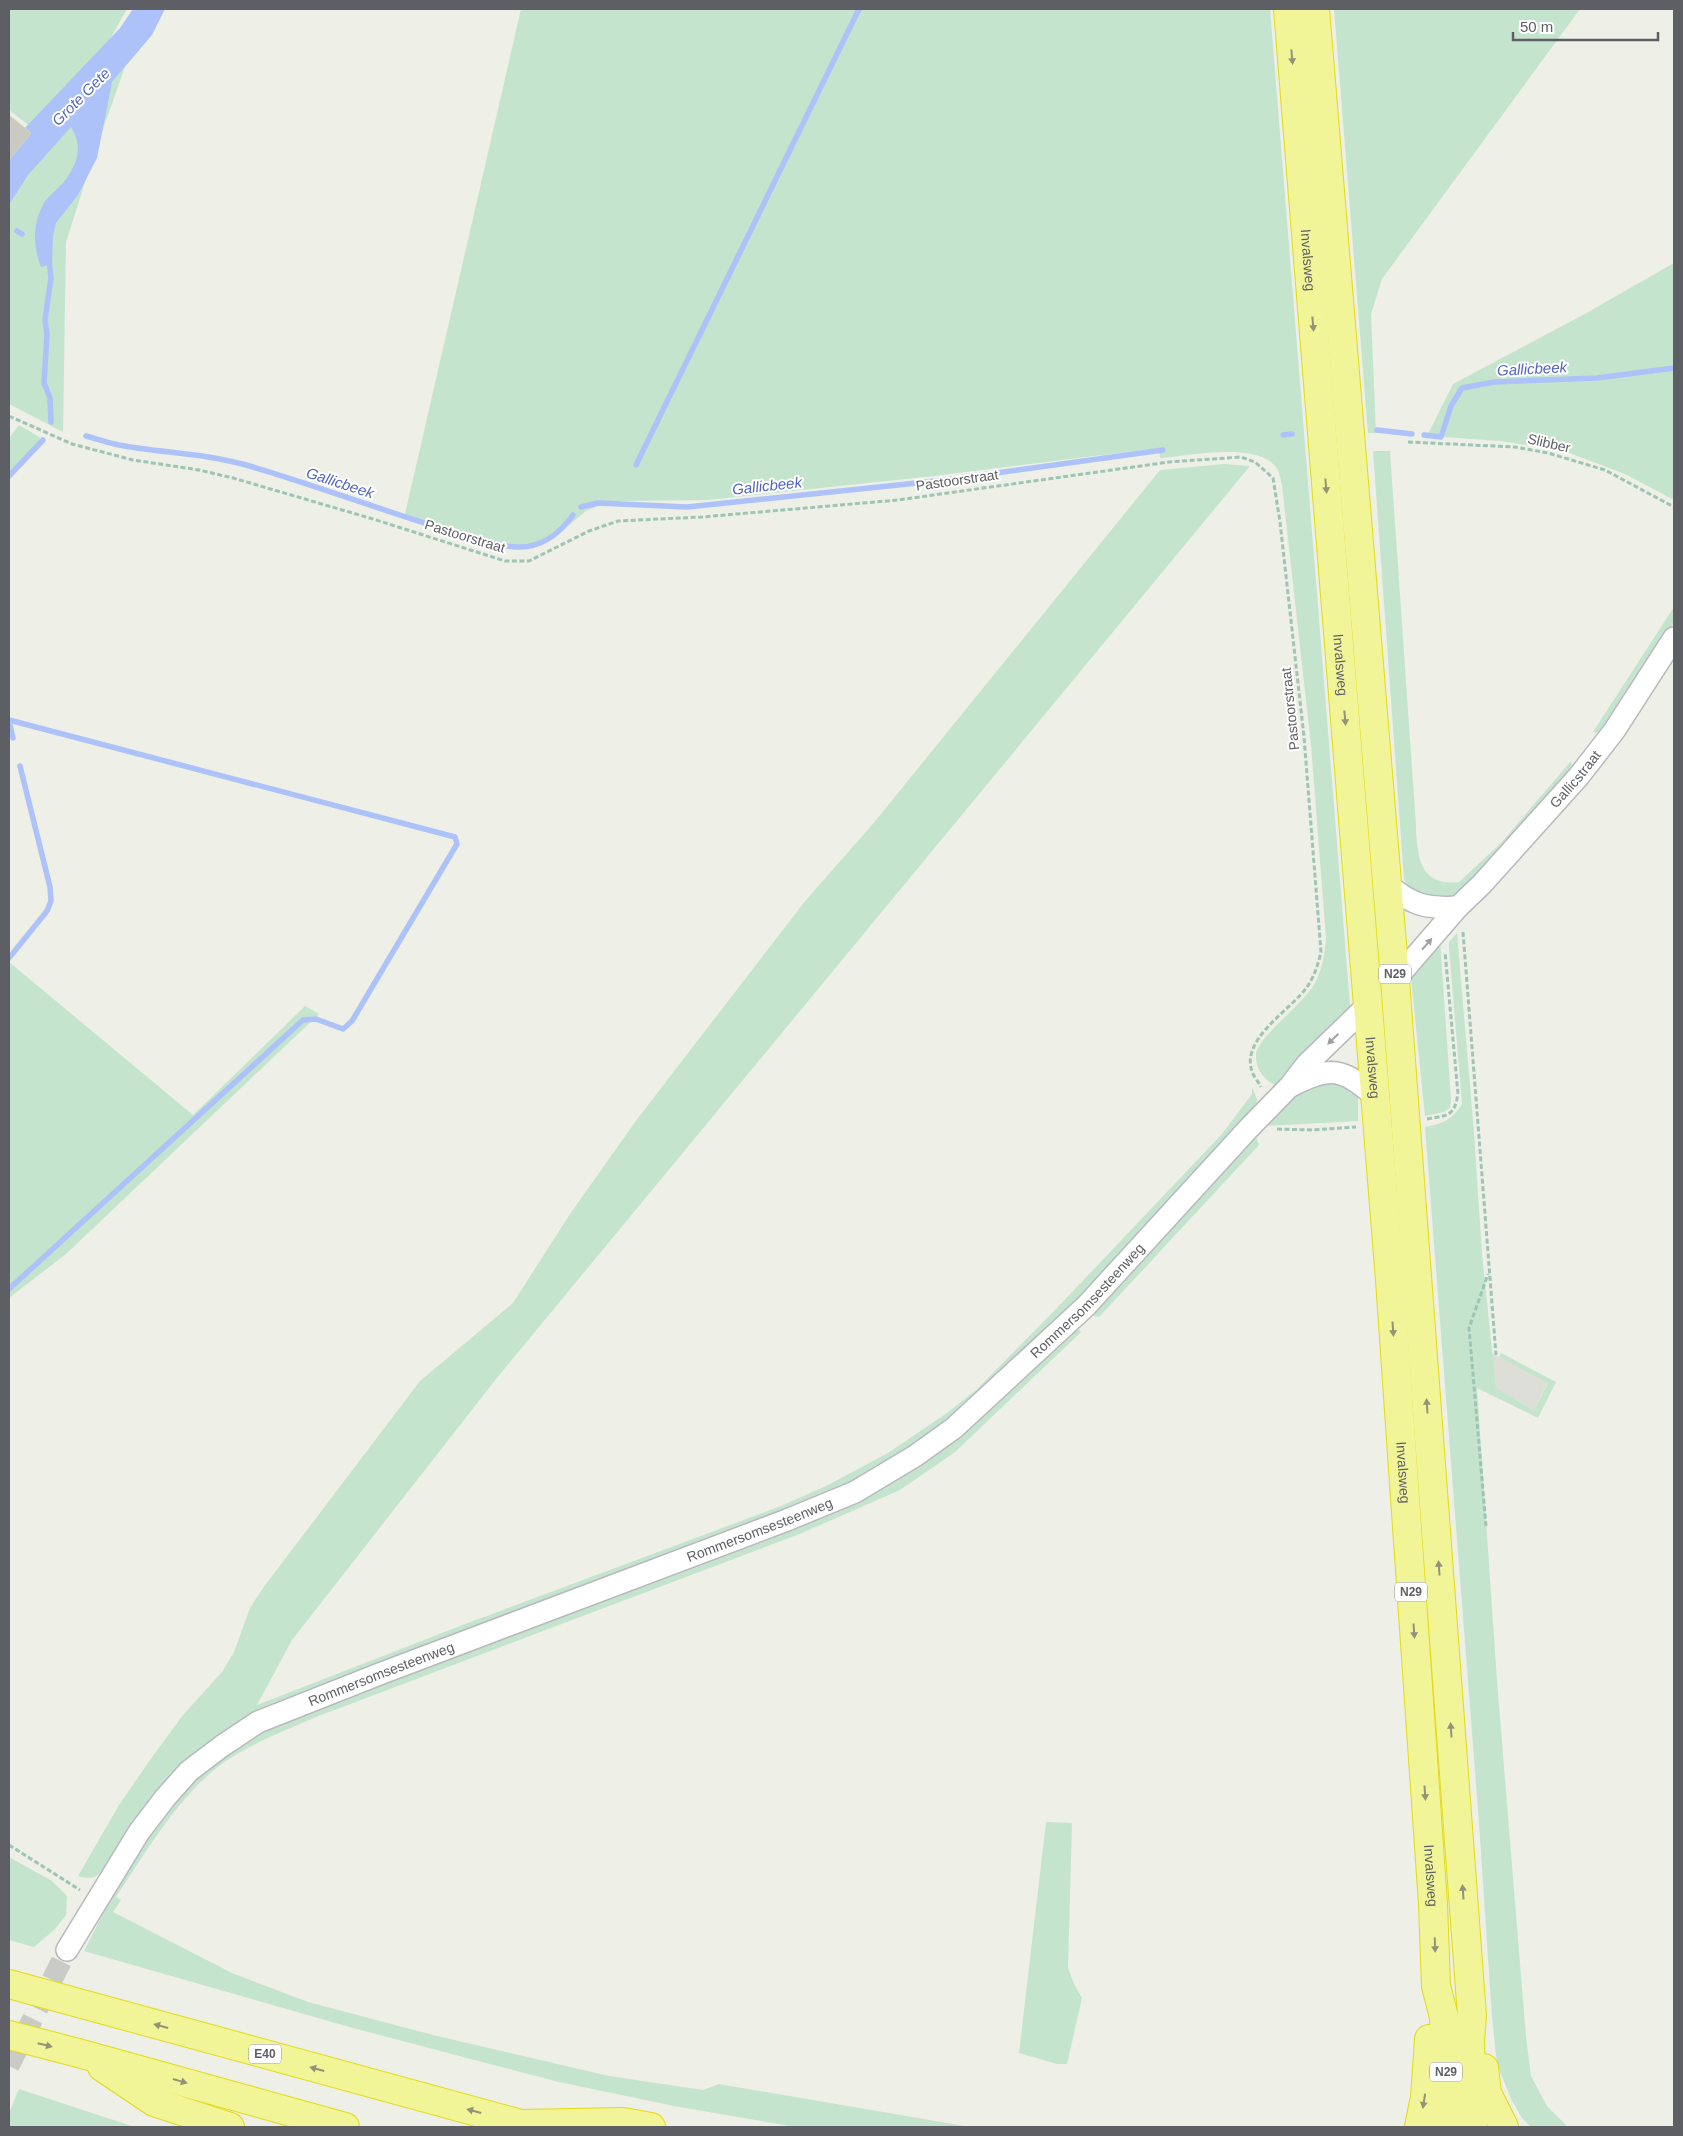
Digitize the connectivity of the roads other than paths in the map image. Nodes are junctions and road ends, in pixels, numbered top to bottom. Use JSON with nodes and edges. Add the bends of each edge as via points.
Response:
{"nodes":[{"id":1,"x":1288,"y":9,"type":"edge"},
{"id":2,"x":1315,"y":9,"type":"edge"},
{"id":3,"x":1674,"y":638,"type":"edge"},
{"id":4,"x":1387,"y":884,"type":"junction"},
{"id":5,"x":1458,"y":907,"type":"junction"},
{"id":6,"x":1395,"y":980,"type":"junction"},
{"id":7,"x":1368,"y":1005,"type":"junction"},
{"id":8,"x":1290,"y":1086,"type":"junction"},
{"id":9,"x":1375,"y":1096,"type":"junction"},
{"id":10,"x":67,"y":1950,"type":"tunnel mouth"},
{"id":11,"x":9,"y":1984,"type":"edge"},
{"id":12,"x":1436,"y":1986,"type":"junction"},
{"id":13,"x":1472,"y":2016,"type":"junction"},
{"id":14,"x":9,"y":2035,"type":"edge"},
{"id":15,"x":82,"y":2054,"type":"junction"},
{"id":16,"x":526,"y":2126,"type":"edge"},
{"id":17,"x":230,"y":2127,"type":"edge"},
{"id":18,"x":345,"y":2127,"type":"edge"},
{"id":19,"x":651,"y":2127,"type":"edge"},
{"id":20,"x":1419,"y":2127,"type":"edge"},
{"id":21,"x":1447,"y":2127,"type":"edge"},
{"id":22,"x":1473,"y":2127,"type":"edge"},
{"id":23,"x":1504,"y":2127,"type":"edge"}],
"edges":[{"from":1,"to":7,"type":"highway","name":"Invalsweg","number":"N29","one_way":true},
{"from":2,"to":4,"type":"highway","name":"Invalsweg","number":"N29"},
{"from":3,"to":5,"type":"street","name":"Gallicstraat","via":[[1614,731],[1579,776]]},
{"from":4,"to":5,"type":"street","via":[[1408,901],[1436,908]]},
{"from":4,"to":6,"type":"highway","name":"Invalsweg","number":"N29"},
{"from":6,"to":5,"type":"street","name":"Gallicstraat","one_way":true},
{"from":13,"to":6,"type":"highway","name":"Invalsweg","number":"N29","one_way":true},
{"from":7,"to":8,"type":"street","name":"Rommersomsesteenweg","one_way":true,"via":[[1307,1064]]},
{"from":7,"to":9,"type":"highway","name":"Invalsweg","number":"N29"},
{"from":8,"to":9,"type":"street","name":"Rommersomsesteenweg","via":[[1332,1070],[1355,1080]]},
{"from":8,"to":10,"type":"street","name":"Rommersomsesteenweg","via":[[1086,1306],[954,1428],[915,1456],[854,1492],[787,1520],[258,1722],[189,1771],[139,1832]]},
{"from":9,"to":12,"type":"highway","name":"Invalsweg","number":"N29","one_way":true,"via":[[1433,1904]]},
{"from":16,"to":11,"type":"highway","number":"E40","one_way":true},
{"from":12,"to":20,"type":"highway","one_way":true,"via":[[1429,2017],[1425,2097]]},
{"from":12,"to":21,"type":"highway","name":"Invalsweg","number":"N29","via":[[1444,2017]]},
{"from":13,"to":22,"type":"highway","name":"Invalsweg","number":"N29"},
{"from":13,"to":23,"type":"highway","via":[[1481,2040],[1488,2093]]},
{"from":14,"to":15,"type":"highway","one_way":true},
{"from":15,"to":17,"type":"highway","via":[[154,2102]]},
{"from":15,"to":18,"type":"highway","one_way":true},
{"from":16,"to":19,"type":"highway","via":[[624,2122]]}]}
